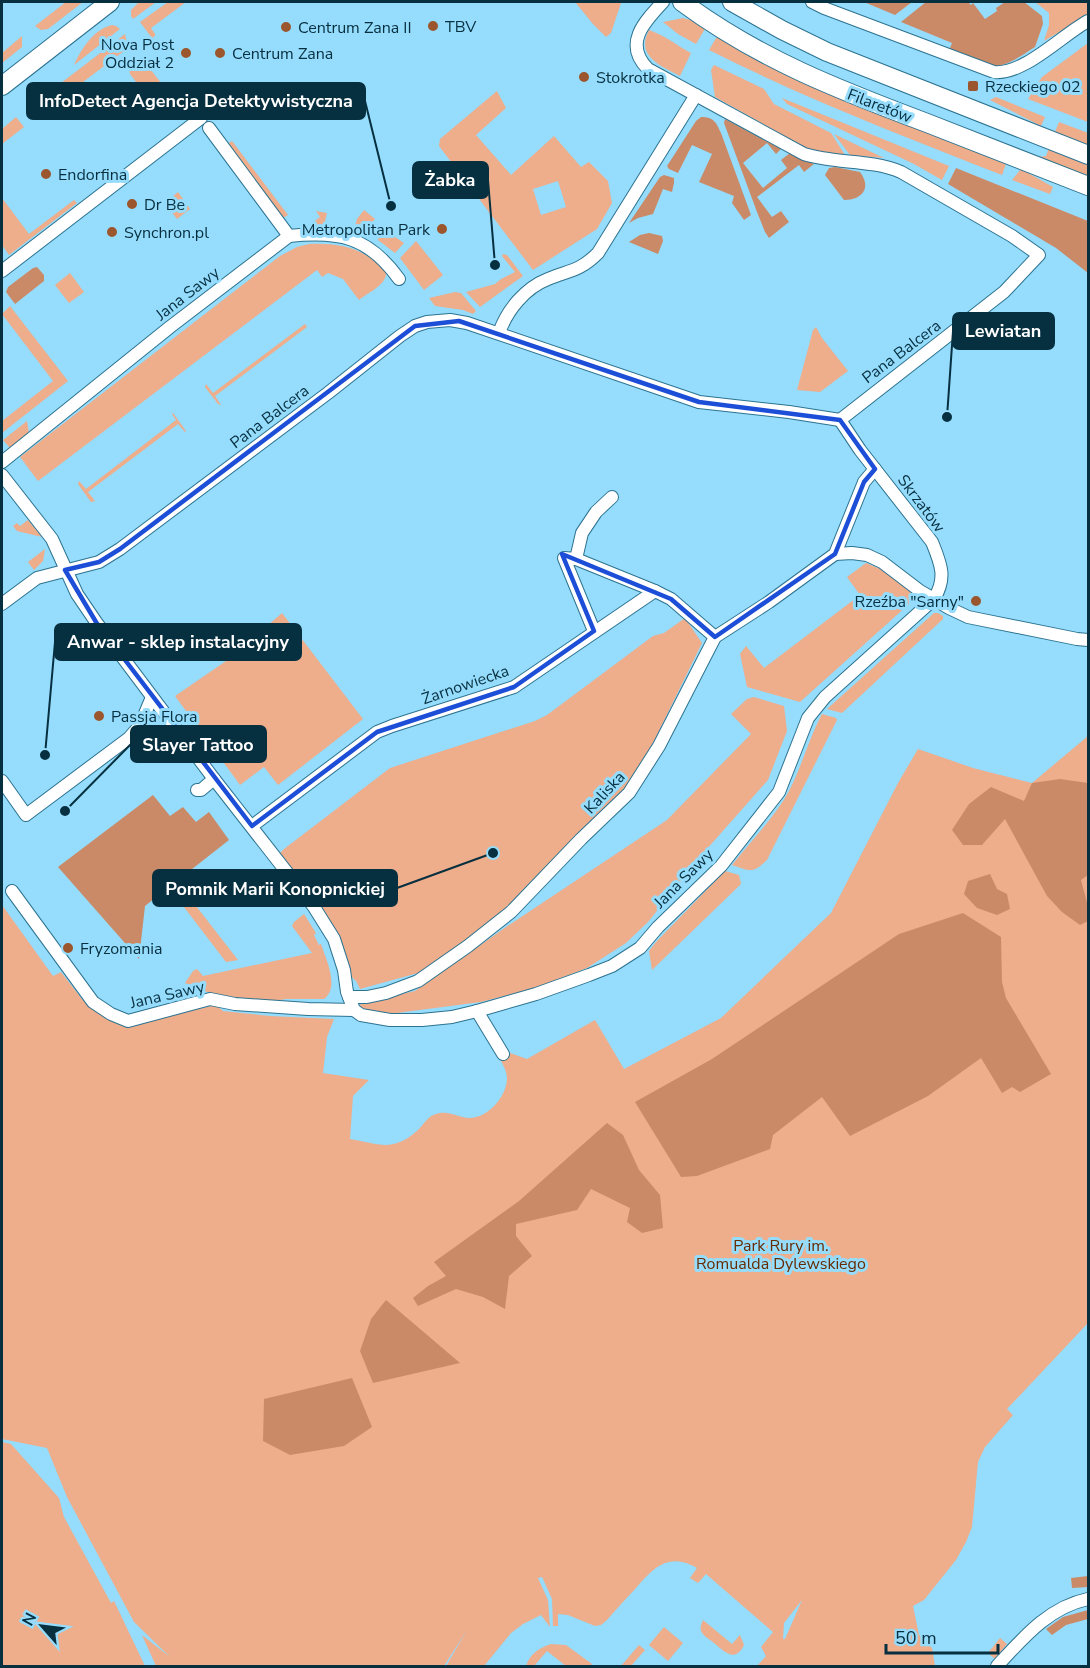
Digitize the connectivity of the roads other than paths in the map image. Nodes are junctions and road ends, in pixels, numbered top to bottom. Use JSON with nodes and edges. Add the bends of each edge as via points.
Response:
{"nodes":[{"id":1,"x":110,"y":2,"type":"edge"},
{"id":2,"x":663,"y":2,"type":"edge"},
{"id":3,"x":682,"y":2,"type":"edge"},
{"id":4,"x":732,"y":2,"type":"edge"},
{"id":5,"x":812,"y":2,"type":"edge"},
{"id":6,"x":1089,"y":21,"type":"edge"},
{"id":7,"x":2,"y":86,"type":"edge"},
{"id":8,"x":696,"y":95,"type":"junction"},
{"id":9,"x":993,"y":117,"type":"junction"},
{"id":10,"x":975,"y":142,"type":"junction"},
{"id":11,"x":1089,"y":155,"type":"edge"},
{"id":12,"x":1089,"y":186,"type":"edge"},
{"id":13,"x":289,"y":236,"type":"junction"},
{"id":14,"x":2,"y":271,"type":"edge"},
{"id":15,"x":399,"y":279,"type":"dead end"},
{"id":16,"x":499,"y":333,"type":"junction"},
{"id":17,"x":840,"y":420,"type":"junction"},
{"id":18,"x":2,"y":462,"type":"edge"},
{"id":19,"x":876,"y":469,"type":"junction"},
{"id":20,"x":2,"y":475,"type":"edge"},
{"id":21,"x":612,"y":497,"type":"dead end"},
{"id":22,"x":835,"y":554,"type":"junction"},
{"id":23,"x":576,"y":559,"type":"junction"},
{"id":24,"x":65,"y":570,"type":"junction"},
{"id":25,"x":655,"y":591,"type":"junction"},
{"id":26,"x":934,"y":599,"type":"junction"},
{"id":27,"x":2,"y":604,"type":"edge"},
{"id":28,"x":594,"y":631,"type":"junction"},
{"id":29,"x":715,"y":637,"type":"junction"},
{"id":30,"x":1089,"y":640,"type":"edge"},
{"id":31,"x":152,"y":697,"type":"junction"},
{"id":32,"x":214,"y":779,"type":"junction"},
{"id":33,"x":2,"y":781,"type":"edge"},
{"id":34,"x":197,"y":790,"type":"dead end"},
{"id":35,"x":252,"y":826,"type":"junction"},
{"id":36,"x":12,"y":891,"type":"dead end"},
{"id":37,"x":349,"y":998,"type":"junction"},
{"id":38,"x":477,"y":1011,"type":"junction"},
{"id":39,"x":357,"y":1013,"type":"junction"},
{"id":40,"x":503,"y":1054,"type":"dead end"},
{"id":41,"x":1089,"y":1599,"type":"edge"},
{"id":42,"x":997,"y":1666,"type":"edge"}],
"edges":[{"from":1,"to":7,"type":"main road"},
{"from":2,"to":8,"type":"street","name":"Pana Balcera","via":[[644,22],[636,49],[648,69]]},
{"from":3,"to":10,"type":"main road","name":"Filaretów","via":[[804,74]]},
{"from":4,"to":9,"type":"main road","name":"Filaretów","via":[[827,52]]},
{"from":5,"to":6,"type":"street","via":[[1001,73],[1020,66]]},
{"from":8,"to":16,"type":"street","via":[[598,253],[584,266],[526,292],[506,316]]},
{"from":8,"to":17,"type":"street","name":"Pana Balcera","via":[[804,154],[901,172],[1039,255],[1004,292]]},
{"from":9,"to":10,"type":"main road","via":[[991,133]]},
{"from":9,"to":11,"type":"main road","name":"Filaretów"},
{"from":10,"to":12,"type":"main road","name":"Filaretów"},
{"from":13,"to":14,"type":"street","via":[[205,123]]},
{"from":13,"to":15,"type":"street","via":[[342,236],[368,247],[388,262]]},
{"from":13,"to":18,"type":"street","name":"Jana Sawy"},
{"from":16,"to":17,"type":"street","name":"Pana Balcera","via":[[699,402]]},
{"from":16,"to":24,"type":"street","name":"Pana Balcera","via":[[459,321],[415,326],[120,549],[99,562]]},
{"from":17,"to":19,"type":"street","name":"Skrzatów"},
{"from":19,"to":22,"type":"street","via":[[864,482]]},
{"from":19,"to":26,"type":"street","name":"Skrzatów","via":[[932,542],[942,572]]},
{"from":20,"to":24,"type":"street","via":[[52,539]]},
{"from":21,"to":23,"type":"street","via":[[582,533]]},
{"from":22,"to":26,"type":"street","via":[[867,555]]},
{"from":22,"to":29,"type":"street"},
{"from":23,"to":25,"type":"street"},
{"from":23,"to":28,"type":"street","via":[[564,558]]},
{"from":24,"to":27,"type":"street","via":[[37,578]]},
{"from":24,"to":31,"type":"street","via":[[84,604]]},
{"from":25,"to":28,"type":"street","name":"Żarnowiecka"},
{"from":25,"to":29,"type":"street","via":[[671,599]]},
{"from":26,"to":30,"type":"street","via":[[982,621]]},
{"from":26,"to":38,"type":"street","name":"Jana Sawy","via":[[825,696],[808,718],[779,792],[721,866],[640,948],[590,975]]},
{"from":28,"to":35,"type":"street","name":"Żarnowiecka","via":[[514,687],[377,732]]},
{"from":29,"to":37,"type":"street","name":"Kaliska","via":[[659,746],[629,793],[511,912],[417,981],[386,993]]},
{"from":31,"to":32,"type":"street"},
{"from":31,"to":33,"type":"street","via":[[143,722],[129,738],[26,815]]},
{"from":32,"to":34,"type":"street"},
{"from":32,"to":35,"type":"street"},
{"from":35,"to":37,"type":"street","via":[[334,939]]},
{"from":36,"to":39,"type":"street","name":"Jana Sawy","via":[[93,1002],[128,1021],[210,999]]},
{"from":37,"to":39,"type":"street"},
{"from":38,"to":39,"type":"street","name":"Jana Sawy","via":[[422,1020],[390,1020]]},
{"from":38,"to":40,"type":"street"},
{"from":41,"to":42,"type":"street","via":[[1039,1623]]}]}
